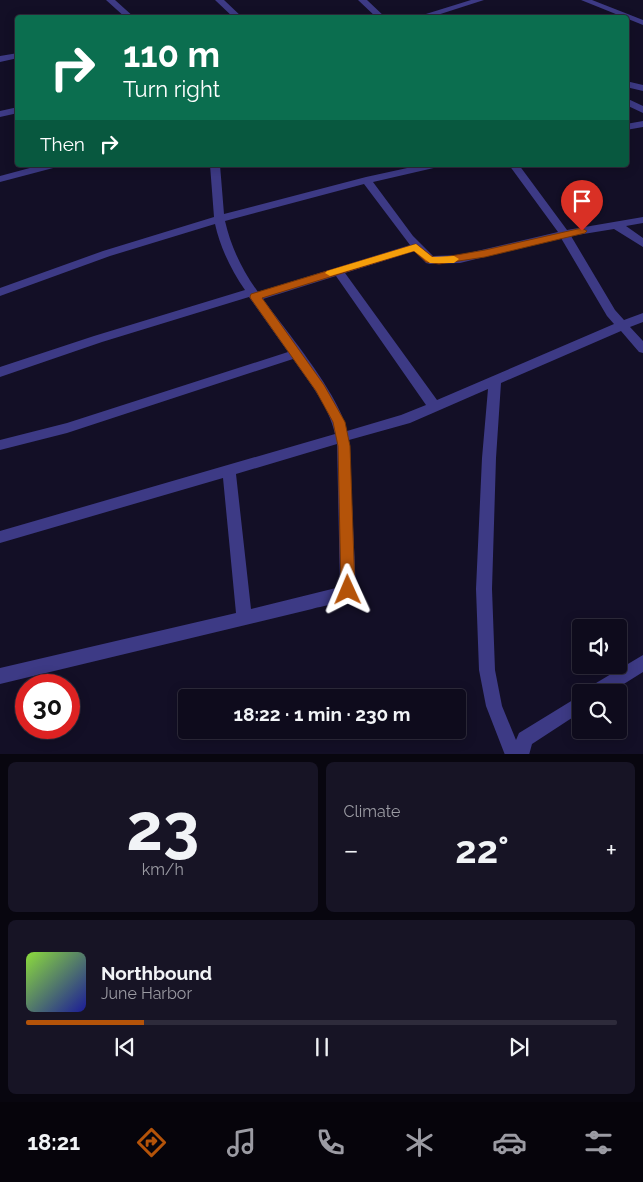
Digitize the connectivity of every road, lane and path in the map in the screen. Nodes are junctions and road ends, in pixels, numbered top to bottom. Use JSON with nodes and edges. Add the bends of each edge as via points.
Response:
{"nodes":[{"id":1,"x":110,"y":0,"type":"edge"},
{"id":2,"x":219,"y":0,"type":"edge"},
{"id":3,"x":362,"y":0,"type":"edge"},
{"id":4,"x":480,"y":0,"type":"edge"},
{"id":5,"x":586,"y":0,"type":"edge"},
{"id":6,"x":128,"y":15,"type":"edge"},
{"id":7,"x":236,"y":15,"type":"edge"},
{"id":8,"x":379,"y":15,"type":"edge"},
{"id":9,"x":428,"y":15,"type":"edge"},
{"id":10,"x":623,"y":15,"type":"edge"},
{"id":11,"x":629,"y":17,"type":"edge"},
{"id":12,"x":643,"y":23,"type":"edge"},
{"id":13,"x":15,"y":56,"type":"edge"},
{"id":14,"x":0,"y":59,"type":"edge"},
{"id":15,"x":629,"y":85,"type":"edge"},
{"id":16,"x":643,"y":88,"type":"edge"},
{"id":17,"x":629,"y":103,"type":"edge"},
{"id":18,"x":643,"y":110,"type":"edge"},
{"id":19,"x":15,"y":111,"type":"edge"},
{"id":20,"x":0,"y":114,"type":"edge"},
{"id":21,"x":643,"y":124,"type":"edge"},
{"id":22,"x":629,"y":126,"type":"edge"},
{"id":23,"x":45,"y":167,"type":"edge"},
{"id":24,"x":215,"y":167,"type":"edge"},
{"id":25,"x":389,"y":167,"type":"edge"},
{"id":26,"x":425,"y":167,"type":"edge"},
{"id":27,"x":515,"y":167,"type":"edge"},
{"id":28,"x":395,"y":174,"type":"junction"},
{"id":29,"x":0,"y":179,"type":"edge"},
{"id":30,"x":366,"y":180,"type":"junction"},
{"id":31,"x":219,"y":218,"type":"junction"},
{"id":32,"x":643,"y":220,"type":"edge"},
{"id":33,"x":616,"y":225,"type":"junction"},
{"id":34,"x":564,"y":234,"type":"junction"},
{"id":35,"x":643,"y":243,"type":"edge"},
{"id":36,"x":416,"y":247,"type":"junction"},
{"id":37,"x":338,"y":271,"type":"junction"},
{"id":38,"x":0,"y":292,"type":"edge"},
{"id":39,"x":253,"y":294,"type":"junction"},
{"id":40,"x":643,"y":317,"type":"edge"},
{"id":41,"x":622,"y":326,"type":"junction"},
{"id":42,"x":643,"y":349,"type":"edge"},
{"id":43,"x":296,"y":354,"type":"junction"},
{"id":44,"x":0,"y":372,"type":"edge"},
{"id":45,"x":495,"y":379,"type":"junction"},
{"id":46,"x":434,"y":406,"type":"junction"},
{"id":47,"x":342,"y":436,"type":"junction"},
{"id":48,"x":0,"y":445,"type":"edge"},
{"id":49,"x":229,"y":470,"type":"junction"},
{"id":50,"x":0,"y":537,"type":"edge"},
{"id":51,"x":244,"y":617,"type":"junction"},
{"id":52,"x":643,"y":663,"type":"edge"},
{"id":53,"x":0,"y":676,"type":"edge"},
{"id":54,"x":610,"y":684,"type":"edge"},
{"id":55,"x":572,"y":709,"type":"edge"},
{"id":56,"x":514,"y":754,"type":"edge"},
{"id":57,"x":520,"y":754,"type":"edge"}],
"edges":[{"from":1,"to":6,"type":"street"},
{"from":2,"to":7,"type":"street"},
{"from":3,"to":8,"type":"street"},
{"from":4,"to":9,"type":"street"},
{"from":5,"to":10,"type":"street"},
{"from":11,"to":12,"type":"street"},
{"from":13,"to":14,"type":"street"},
{"from":15,"to":16,"type":"street"},
{"from":17,"to":18,"type":"street"},
{"from":19,"to":20,"type":"street"},
{"from":21,"to":22,"type":"street"},
{"from":23,"to":29,"type":"street"},
{"from":24,"to":31,"type":"street"},
{"from":25,"to":28,"type":"street"},
{"from":26,"to":28,"type":"street"},
{"from":27,"to":34,"type":"street"},
{"from":28,"to":30,"type":"street"},
{"from":30,"to":31,"type":"street"},
{"from":30,"to":36,"type":"street"},
{"from":31,"to":38,"type":"street","via":[[66,267]]},
{"from":31,"to":39,"type":"street","via":[[224,240]]},
{"from":32,"to":33,"type":"street"},
{"from":33,"to":34,"type":"street"},
{"from":33,"to":35,"type":"street"},
{"from":34,"to":36,"type":"street","via":[[485,254],[439,261],[430,260]]},
{"from":34,"to":41,"type":"street"},
{"from":36,"to":37,"type":"street"},
{"from":37,"to":39,"type":"street"},
{"from":37,"to":46,"type":"street"},
{"from":39,"to":43,"type":"street"},
{"from":39,"to":44,"type":"street","via":[[98,339]]},
{"from":40,"to":41,"type":"street"},
{"from":41,"to":42,"type":"street"},
{"from":41,"to":45,"type":"street"},
{"from":43,"to":47,"type":"street","via":[[320,388],[339,422]]},
{"from":43,"to":48,"type":"street","via":[[67,428]]},
{"from":45,"to":46,"type":"street"},
{"from":45,"to":56,"type":"street","via":[[488,458],[484,589],[487,670],[494,706]]},
{"from":46,"to":47,"type":"street","via":[[404,419]]},
{"from":47,"to":49,"type":"street"},
{"from":47,"to":51,"type":"street","via":[[348,590]]},
{"from":49,"to":50,"type":"street"},
{"from":49,"to":51,"type":"street"},
{"from":51,"to":53,"type":"street"},
{"from":52,"to":54,"type":"street"},
{"from":55,"to":57,"type":"street","via":[[525,739]]}]}
